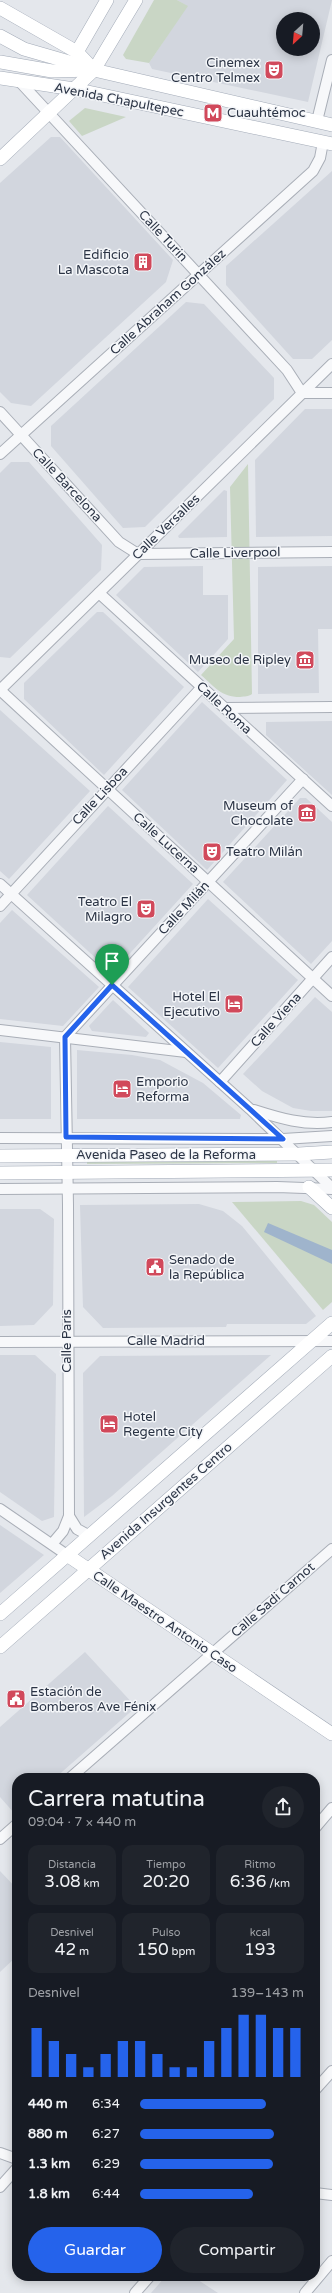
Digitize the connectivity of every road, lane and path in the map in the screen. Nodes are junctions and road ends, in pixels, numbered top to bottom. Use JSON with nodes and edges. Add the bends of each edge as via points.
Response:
{"nodes":[{"id":1,"x":107,"y":0,"type":"edge"},
{"id":2,"x":136,"y":0,"type":"edge"},
{"id":3,"x":0,"y":8,"type":"edge"},
{"id":4,"x":0,"y":36,"type":"edge"},
{"id":5,"x":77,"y":52,"type":"junction"},
{"id":6,"x":0,"y":62,"type":"edge"},
{"id":7,"x":331,"y":65,"type":"edge"},
{"id":8,"x":94,"y":70,"type":"junction"},
{"id":9,"x":0,"y":78,"type":"edge"},
{"id":10,"x":20,"y":82,"type":"junction"},
{"id":11,"x":74,"y":89,"type":"junction"},
{"id":12,"x":50,"y":113,"type":"junction"},
{"id":13,"x":317,"y":121,"type":"junction"},
{"id":14,"x":332,"y":125,"type":"edge"},
{"id":15,"x":328,"y":143,"type":"edge"},
{"id":16,"x":0,"y":159,"type":"edge"},
{"id":17,"x":199,"y":274,"type":"junction"},
{"id":18,"x":332,"y":364,"type":"edge"},
{"id":19,"x":302,"y":393,"type":"junction"},
{"id":20,"x":332,"y":393,"type":"edge"},
{"id":21,"x":0,"y":412,"type":"edge"},
{"id":22,"x":21,"y":435,"type":"junction"},
{"id":23,"x":0,"y":454,"type":"edge"},
{"id":24,"x":332,"y":552,"type":"edge"},
{"id":25,"x":138,"y":554,"type":"junction"},
{"id":26,"x":99,"y":593,"type":"junction"},
{"id":27,"x":202,"y":687,"type":"junction"},
{"id":28,"x":0,"y":690,"type":"edge"},
{"id":29,"x":332,"y":707,"type":"edge"},
{"id":30,"x":225,"y":708,"type":"junction"},
{"id":31,"x":303,"y":779,"type":"junction"},
{"id":32,"x":106,"y":790,"type":"junction"},
{"id":33,"x":332,"y":806,"type":"edge"},
{"id":34,"x":208,"y":882,"type":"junction"},
{"id":35,"x":0,"y":884,"type":"edge"},
{"id":36,"x":11,"y":894,"type":"junction"},
{"id":37,"x":0,"y":906,"type":"edge"},
{"id":38,"x":332,"y":957,"type":"edge"},
{"id":39,"x":313,"y":978,"type":"junction"},
{"id":40,"x":112,"y":985,"type":"junction"},
{"id":41,"x":332,"y":996,"type":"edge"},
{"id":42,"x":0,"y":1030,"type":"edge"},
{"id":43,"x":65,"y":1037,"type":"junction"},
{"id":44,"x":186,"y":1052,"type":"junction"},
{"id":45,"x":220,"y":1082,"type":"junction"},
{"id":46,"x":250,"y":1109,"type":"junction"},
{"id":47,"x":332,"y":1122,"type":"edge"},
{"id":48,"x":332,"y":1136,"type":"edge"},
{"id":49,"x":66,"y":1137,"type":"junction"},
{"id":50,"x":0,"y":1138,"type":"edge"},
{"id":51,"x":283,"y":1139,"type":"junction"},
{"id":52,"x":332,"y":1152,"type":"edge"},
{"id":53,"x":300,"y":1154,"type":"junction"},
{"id":54,"x":66,"y":1155,"type":"junction"},
{"id":55,"x":0,"y":1156,"type":"edge"},
{"id":56,"x":315,"y":1170,"type":"junction"},
{"id":57,"x":332,"y":1170,"type":"edge"},
{"id":58,"x":0,"y":1173,"type":"edge"},
{"id":59,"x":67,"y":1173,"type":"junction"},
{"id":60,"x":309,"y":1187,"type":"junction"},
{"id":61,"x":332,"y":1188,"type":"edge"},
{"id":62,"x":0,"y":1189,"type":"edge"},
{"id":63,"x":68,"y":1189,"type":"junction"},
{"id":64,"x":332,"y":1208,"type":"edge"},
{"id":65,"x":332,"y":1323,"type":"edge"},
{"id":66,"x":67,"y":1341,"type":"junction"},
{"id":67,"x":310,"y":1341,"type":"junction"},
{"id":68,"x":332,"y":1341,"type":"edge"},
{"id":69,"x":0,"y":1342,"type":"edge"},
{"id":70,"x":332,"y":1356,"type":"edge"},
{"id":71,"x":0,"y":1508,"type":"edge"},
{"id":72,"x":68,"y":1516,"type":"junction"},
{"id":73,"x":88,"y":1535,"type":"junction"},
{"id":74,"x":52,"y":1544,"type":"junction"},
{"id":75,"x":332,"y":1549,"type":"edge"},
{"id":76,"x":67,"y":1554,"type":"junction"},
{"id":77,"x":88,"y":1569,"type":"junction"},
{"id":78,"x":0,"y":1614,"type":"edge"},
{"id":79,"x":0,"y":1647,"type":"edge"},
{"id":80,"x":212,"y":1654,"type":"junction"},
{"id":81,"x":332,"y":1734,"type":"edge"},
{"id":82,"x":76,"y":1773,"type":"edge"},
{"id":83,"x":332,"y":1808,"type":"edge"},
{"id":84,"x":320,"y":1822,"type":"edge"},
{"id":85,"x":12,"y":1828,"type":"edge"},
{"id":86,"x":0,"y":1839,"type":"edge"},
{"id":87,"x":332,"y":2071,"type":"edge"},
{"id":88,"x":320,"y":2084,"type":"edge"},
{"id":89,"x":0,"y":2153,"type":"edge"},
{"id":90,"x":12,"y":2157,"type":"edge"},
{"id":91,"x":12,"y":2174,"type":"edge"},
{"id":92,"x":0,"y":2187,"type":"edge"},
{"id":93,"x":320,"y":2194,"type":"edge"},
{"id":94,"x":332,"y":2195,"type":"edge"},
{"id":95,"x":332,"y":2261,"type":"edge"},
{"id":96,"x":320,"y":2275,"type":"edge"},
{"id":97,"x":145,"y":2281,"type":"edge"},
{"id":98,"x":315,"y":2281,"type":"edge"},
{"id":99,"x":134,"y":2293,"type":"edge"},
{"id":100,"x":305,"y":2293,"type":"edge"}],
"edges":[{"from":1,"to":5,"type":"main road"},
{"from":2,"to":8,"type":"main road"},
{"from":3,"to":5,"type":"main road"},
{"from":4,"to":8,"type":"main road","via":[[24,49]]},
{"from":5,"to":8,"type":"main road"},
{"from":6,"to":8,"type":"main road","name":"Avenida Chapultepec","via":[[52,71]]},
{"from":7,"to":13,"type":"street"},
{"from":8,"to":11,"type":"main road"},
{"from":8,"to":13,"type":"main road","name":"Avenida Chapultepec"},
{"from":9,"to":10,"type":"main road","name":"Avenida Chapultepec"},
{"from":10,"to":11,"type":"main road","name":"Avenida Chapultepec"},
{"from":10,"to":12,"type":"street","name":"Calle Turin"},
{"from":11,"to":12,"type":"main road"},
{"from":11,"to":15,"type":"main road","name":"Avenida Chapultepec"},
{"from":12,"to":16,"type":"main road"},
{"from":12,"to":17,"type":"street","name":"Calle Turin"},
{"from":13,"to":14,"type":"main road","name":"Avenida Chapultepec"},
{"from":15,"to":17,"type":"street","name":"Calle Abraham González","via":[[313,171]]},
{"from":17,"to":19,"type":"street","name":"Calle Turin","via":[[287,370]]},
{"from":17,"to":22,"type":"street","name":"Calle Abraham González"},
{"from":18,"to":19,"type":"street","name":"Calle Versalles"},
{"from":19,"to":20,"type":"street"},
{"from":19,"to":25,"type":"street","name":"Calle Versalles"},
{"from":21,"to":22,"type":"street","name":"Calle Barcelona"},
{"from":22,"to":23,"type":"street","name":"Calle Abraham González"},
{"from":22,"to":25,"type":"street","name":"Calle Barcelona","via":[[119,542]]},
{"from":24,"to":25,"type":"street","name":"Calle Liverpool"},
{"from":25,"to":26,"type":"street","name":"Calle Versalles"},
{"from":26,"to":27,"type":"street","name":"Calle Roma"},
{"from":26,"to":28,"type":"street","name":"Calle Versalles"},
{"from":27,"to":30,"type":"street","name":"Calle Roma"},
{"from":27,"to":32,"type":"street","name":"Calle Lisboa"},
{"from":28,"to":32,"type":"street","name":"Calle Lucerna"},
{"from":29,"to":30,"type":"street"},
{"from":30,"to":31,"type":"street","name":"Calle Roma"},
{"from":31,"to":33,"type":"street","name":"Calle Roma"},
{"from":31,"to":34,"type":"street","name":"Calle Milán"},
{"from":32,"to":34,"type":"street","name":"Calle Lucerna"},
{"from":32,"to":36,"type":"street","name":"Calle Lisboa"},
{"from":34,"to":39,"type":"street","name":"Calle Lucerna"},
{"from":34,"to":40,"type":"street","name":"Calle Milán"},
{"from":35,"to":36,"type":"street"},
{"from":36,"to":37,"type":"street","name":"Calle Lisboa"},
{"from":36,"to":40,"type":"street"},
{"from":38,"to":39,"type":"street","name":"Calle Viena"},
{"from":39,"to":41,"type":"street","name":"Calle Lucerna"},
{"from":39,"to":45,"type":"street","name":"Calle Viena"},
{"from":40,"to":43,"type":"street","name":"Calle Milán"},
{"from":40,"to":44,"type":"street"},
{"from":42,"to":43,"type":"street"},
{"from":43,"to":44,"type":"street"},
{"from":43,"to":49,"type":"street","name":"Calle Paris"},
{"from":44,"to":45,"type":"street"},
{"from":45,"to":46,"type":"street"},
{"from":46,"to":47,"type":"street","via":[[290,1121]]},
{"from":46,"to":51,"type":"street"},
{"from":48,"to":51,"type":"street","name":"Avenida Paseo de la Reforma"},
{"from":49,"to":50,"type":"street","name":"Avenida Paseo de la Reforma"},
{"from":49,"to":51,"type":"street","name":"Avenida Paseo de la Reforma"},
{"from":49,"to":54,"type":"street","name":"Calle Paris"},
{"from":51,"to":53,"type":"street"},
{"from":52,"to":53,"type":"main road","name":"Avenida Paseo de la Reforma"},
{"from":53,"to":54,"type":"main road","name":"Avenida Paseo de la Reforma"},
{"from":53,"to":56,"type":"street"},
{"from":54,"to":55,"type":"main road","name":"Avenida Paseo de la Reforma"},
{"from":54,"to":59,"type":"street","name":"Calle Paris"},
{"from":56,"to":57,"type":"main road","name":"Avenida Paseo de la Reforma"},
{"from":56,"to":59,"type":"main road","name":"Avenida Paseo de la Reforma"},
{"from":56,"to":61,"type":"street"},
{"from":58,"to":59,"type":"main road","name":"Avenida Paseo de la Reforma"},
{"from":59,"to":63,"type":"street","name":"Calle Paris"},
{"from":60,"to":61,"type":"street"},
{"from":60,"to":63,"type":"street"},
{"from":60,"to":64,"type":"main road"},
{"from":62,"to":63,"type":"street"},
{"from":63,"to":66,"type":"street","name":"Calle Paris"},
{"from":65,"to":67,"type":"main road","name":"Avenida Insurgentes Centro"},
{"from":66,"to":67,"type":"street","name":"Calle Madrid"},
{"from":66,"to":69,"type":"street","name":"Calle Madrid"},
{"from":66,"to":72,"type":"street","name":"Calle Paris"},
{"from":67,"to":68,"type":"street","name":"Calle Madrid"},
{"from":67,"to":73,"type":"main road","name":"Avenida Insurgentes Centro"},
{"from":70,"to":77,"type":"main road","name":"Avenida Insurgentes Centro"},
{"from":71,"to":74,"type":"street","name":"Calle Maestro Antonio Caso"},
{"from":72,"to":73,"type":"street","via":[[77,1529]]},
{"from":72,"to":74,"type":"street","via":[[63,1531]]},
{"from":73,"to":76,"type":"main road","name":"Avenida Insurgentes Centro"},
{"from":74,"to":76,"type":"street","name":"Calle Maestro Antonio Caso"},
{"from":75,"to":80,"type":"street","name":"Calle Sadi Carnot"},
{"from":76,"to":77,"type":"main road","name":"Calle Maestro Antonio Caso"},
{"from":76,"to":78,"type":"main road","name":"Avenida Insurgentes Centro"},
{"from":77,"to":79,"type":"main road","name":"Avenida Insurgentes Centro"},
{"from":77,"to":80,"type":"main road","name":"Calle Maestro Antonio Caso"},
{"from":80,"to":81,"type":"main road","name":"Calle Maestro Antonio Caso"},
{"from":80,"to":82,"type":"street","name":"Calle Sadi Carnot"},
{"from":83,"to":84,"type":"street"},
{"from":85,"to":86,"type":"street"},
{"from":87,"to":88,"type":"street"},
{"from":89,"to":90,"type":"street"},
{"from":91,"to":92,"type":"street"},
{"from":93,"to":94,"type":"street"},
{"from":95,"to":96,"type":"street"},
{"from":97,"to":99,"type":"street"},
{"from":98,"to":100,"type":"street"}]}
